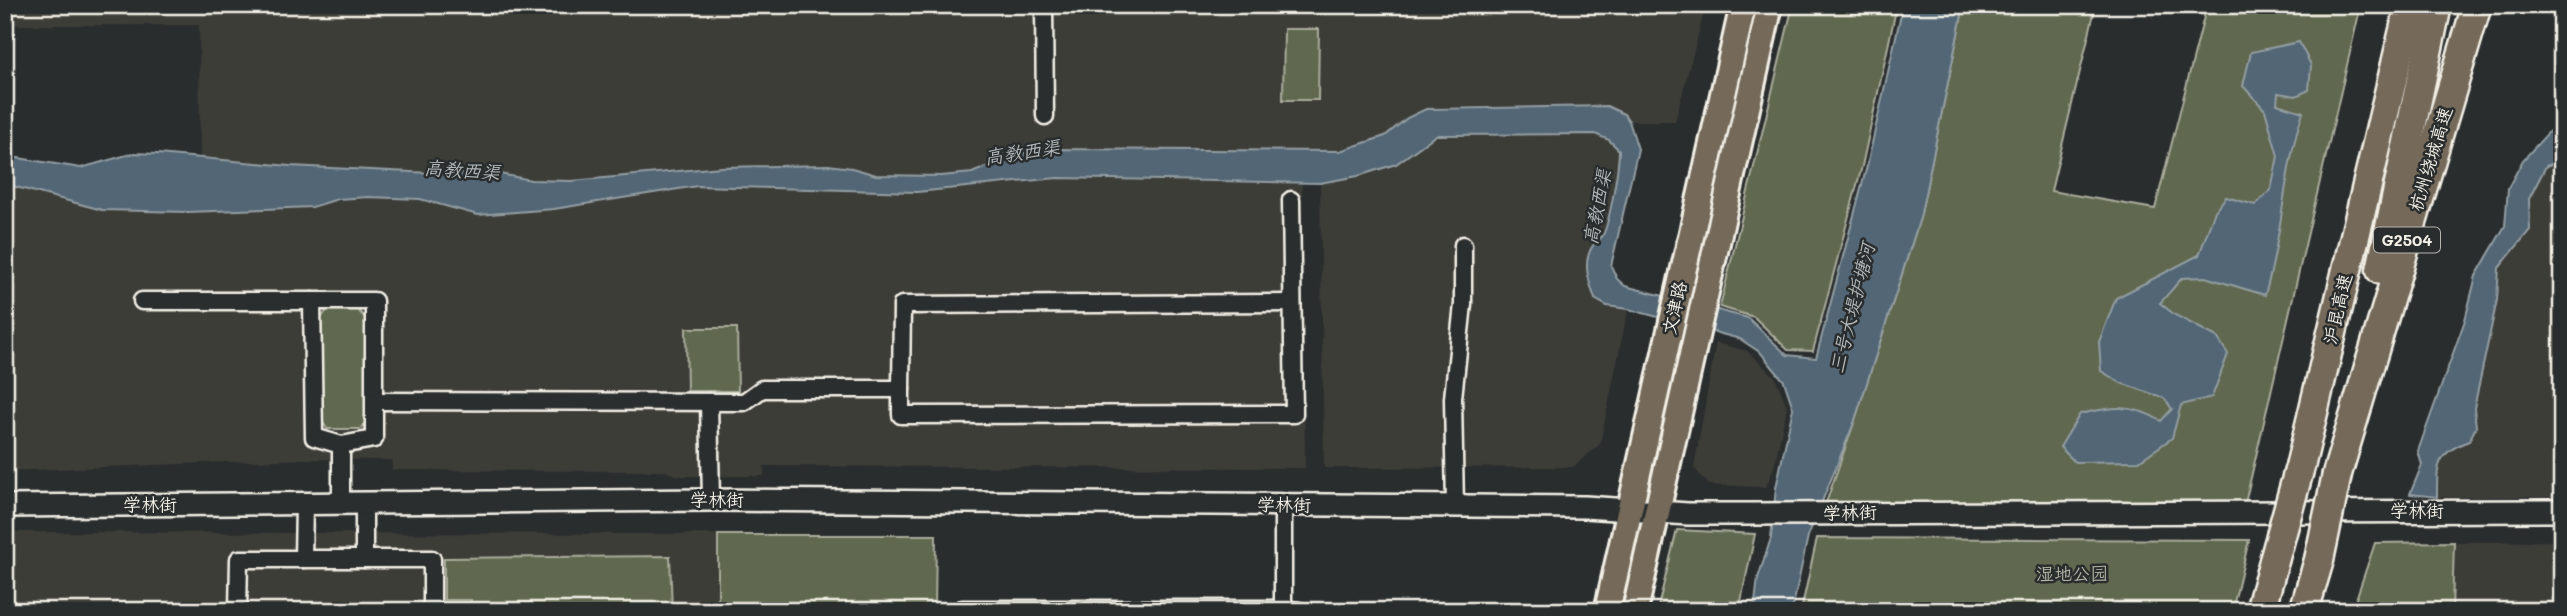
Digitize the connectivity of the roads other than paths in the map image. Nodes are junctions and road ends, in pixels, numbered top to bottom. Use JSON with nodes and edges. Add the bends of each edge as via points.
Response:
{"nodes":[{"id":1,"x":1044,"y":5,"type":"edge"},
{"id":2,"x":1742,"y":5,"type":"edge"},
{"id":3,"x":1770,"y":5,"type":"edge"},
{"id":4,"x":2391,"y":5,"type":"edge"},
{"id":5,"x":2410,"y":5,"type":"edge"},
{"id":6,"x":2437,"y":5,"type":"edge"},
{"id":7,"x":2477,"y":5,"type":"edge"},
{"id":8,"x":1045,"y":116,"type":"dead end"},
{"id":9,"x":1291,"y":200,"type":"dead end"},
{"id":10,"x":1463,"y":246,"type":"dead end"},
{"id":11,"x":142,"y":301,"type":"dead end"},
{"id":12,"x":312,"y":301,"type":"junction"},
{"id":13,"x":1292,"y":303,"type":"junction"},
{"id":14,"x":901,"y":389,"type":"junction"},
{"id":15,"x":374,"y":401,"type":"junction"},
{"id":16,"x":709,"y":402,"type":"junction"},
{"id":17,"x":341,"y":445,"type":"junction"},
{"id":18,"x":2301,"y":463,"type":"junction"},
{"id":19,"x":2337,"y":474,"type":"junction"},
{"id":20,"x":711,"y":500,"type":"junction"},
{"id":21,"x":364,"y":504,"type":"junction"},
{"id":22,"x":304,"y":505,"type":"junction"},
{"id":23,"x":341,"y":505,"type":"junction"},
{"id":24,"x":1283,"y":505,"type":"junction"},
{"id":25,"x":5,"y":506,"type":"edge"},
{"id":26,"x":1455,"y":507,"type":"junction"},
{"id":27,"x":1629,"y":509,"type":"junction"},
{"id":28,"x":1657,"y":511,"type":"junction"},
{"id":29,"x":2562,"y":511,"type":"edge"},
{"id":30,"x":303,"y":559,"type":"junction"},
{"id":31,"x":364,"y":559,"type":"junction"},
{"id":32,"x":1291,"y":610,"type":"edge"},
{"id":33,"x":238,"y":611,"type":"edge"},
{"id":34,"x":432,"y":611,"type":"edge"},
{"id":35,"x":962,"y":611,"type":"edge"},
{"id":36,"x":1607,"y":611,"type":"edge"},
{"id":37,"x":1635,"y":611,"type":"edge"},
{"id":38,"x":2260,"y":611,"type":"edge"},
{"id":39,"x":2304,"y":611,"type":"edge"}],
"edges":[{"from":1,"to":8,"type":"street"},
{"from":2,"to":27,"type":"main road","name":"文津路"},
{"from":3,"to":28,"type":"main road","name":"文津路"},
{"from":4,"to":18,"type":"highway"},
{"from":5,"to":18,"type":"highway","name":"沪昆高速"},
{"from":6,"to":19,"type":"highway","name":"沪昆高速"},
{"from":7,"to":19,"type":"highway","name":"杭州绕城高速","number":"G2504"},
{"from":9,"to":13,"type":"street"},
{"from":10,"to":26,"type":"street","via":[[1463,304],[1453,398]]},
{"from":11,"to":12,"type":"street"},
{"from":12,"to":15,"type":"street","via":[[374,301]]},
{"from":12,"to":17,"type":"street","via":[[314,437]]},
{"from":13,"to":14,"type":"street","via":[[902,305]]},
{"from":13,"to":14,"type":"street","via":[[1294,414],[901,415]]},
{"from":14,"to":16,"type":"street","via":[[762,389],[744,402]]},
{"from":15,"to":16,"type":"street"},
{"from":15,"to":17,"type":"street","via":[[374,439]]},
{"from":16,"to":20,"type":"street"},
{"from":17,"to":23,"type":"street"},
{"from":18,"to":38,"type":"highway","name":"沪昆高速","bridge":true},
{"from":19,"to":39,"type":"highway","name":"沪昆高速","bridge":true},
{"from":20,"to":21,"type":"main road","name":"学林街"},
{"from":20,"to":24,"type":"main road","name":"学林街"},
{"from":21,"to":23,"type":"main road","name":"学林街"},
{"from":21,"to":31,"type":"street"},
{"from":22,"to":23,"type":"main road","name":"学林街"},
{"from":22,"to":25,"type":"main road","name":"学林街"},
{"from":22,"to":30,"type":"street"},
{"from":24,"to":26,"type":"main road","name":"学林街"},
{"from":24,"to":32,"type":"street"},
{"from":26,"to":27,"type":"main road","name":"学林街"},
{"from":27,"to":28,"type":"main road","name":"学林街"},
{"from":27,"to":36,"type":"main road","name":"文津路"},
{"from":28,"to":29,"type":"main road","name":"学林街"},
{"from":28,"to":37,"type":"main road","name":"文津路"},
{"from":30,"to":31,"type":"street"},
{"from":30,"to":33,"type":"street","via":[[239,559]]},
{"from":31,"to":34,"type":"street","via":[[432,559]]},
{"from":32,"to":35,"type":"street"}]}
